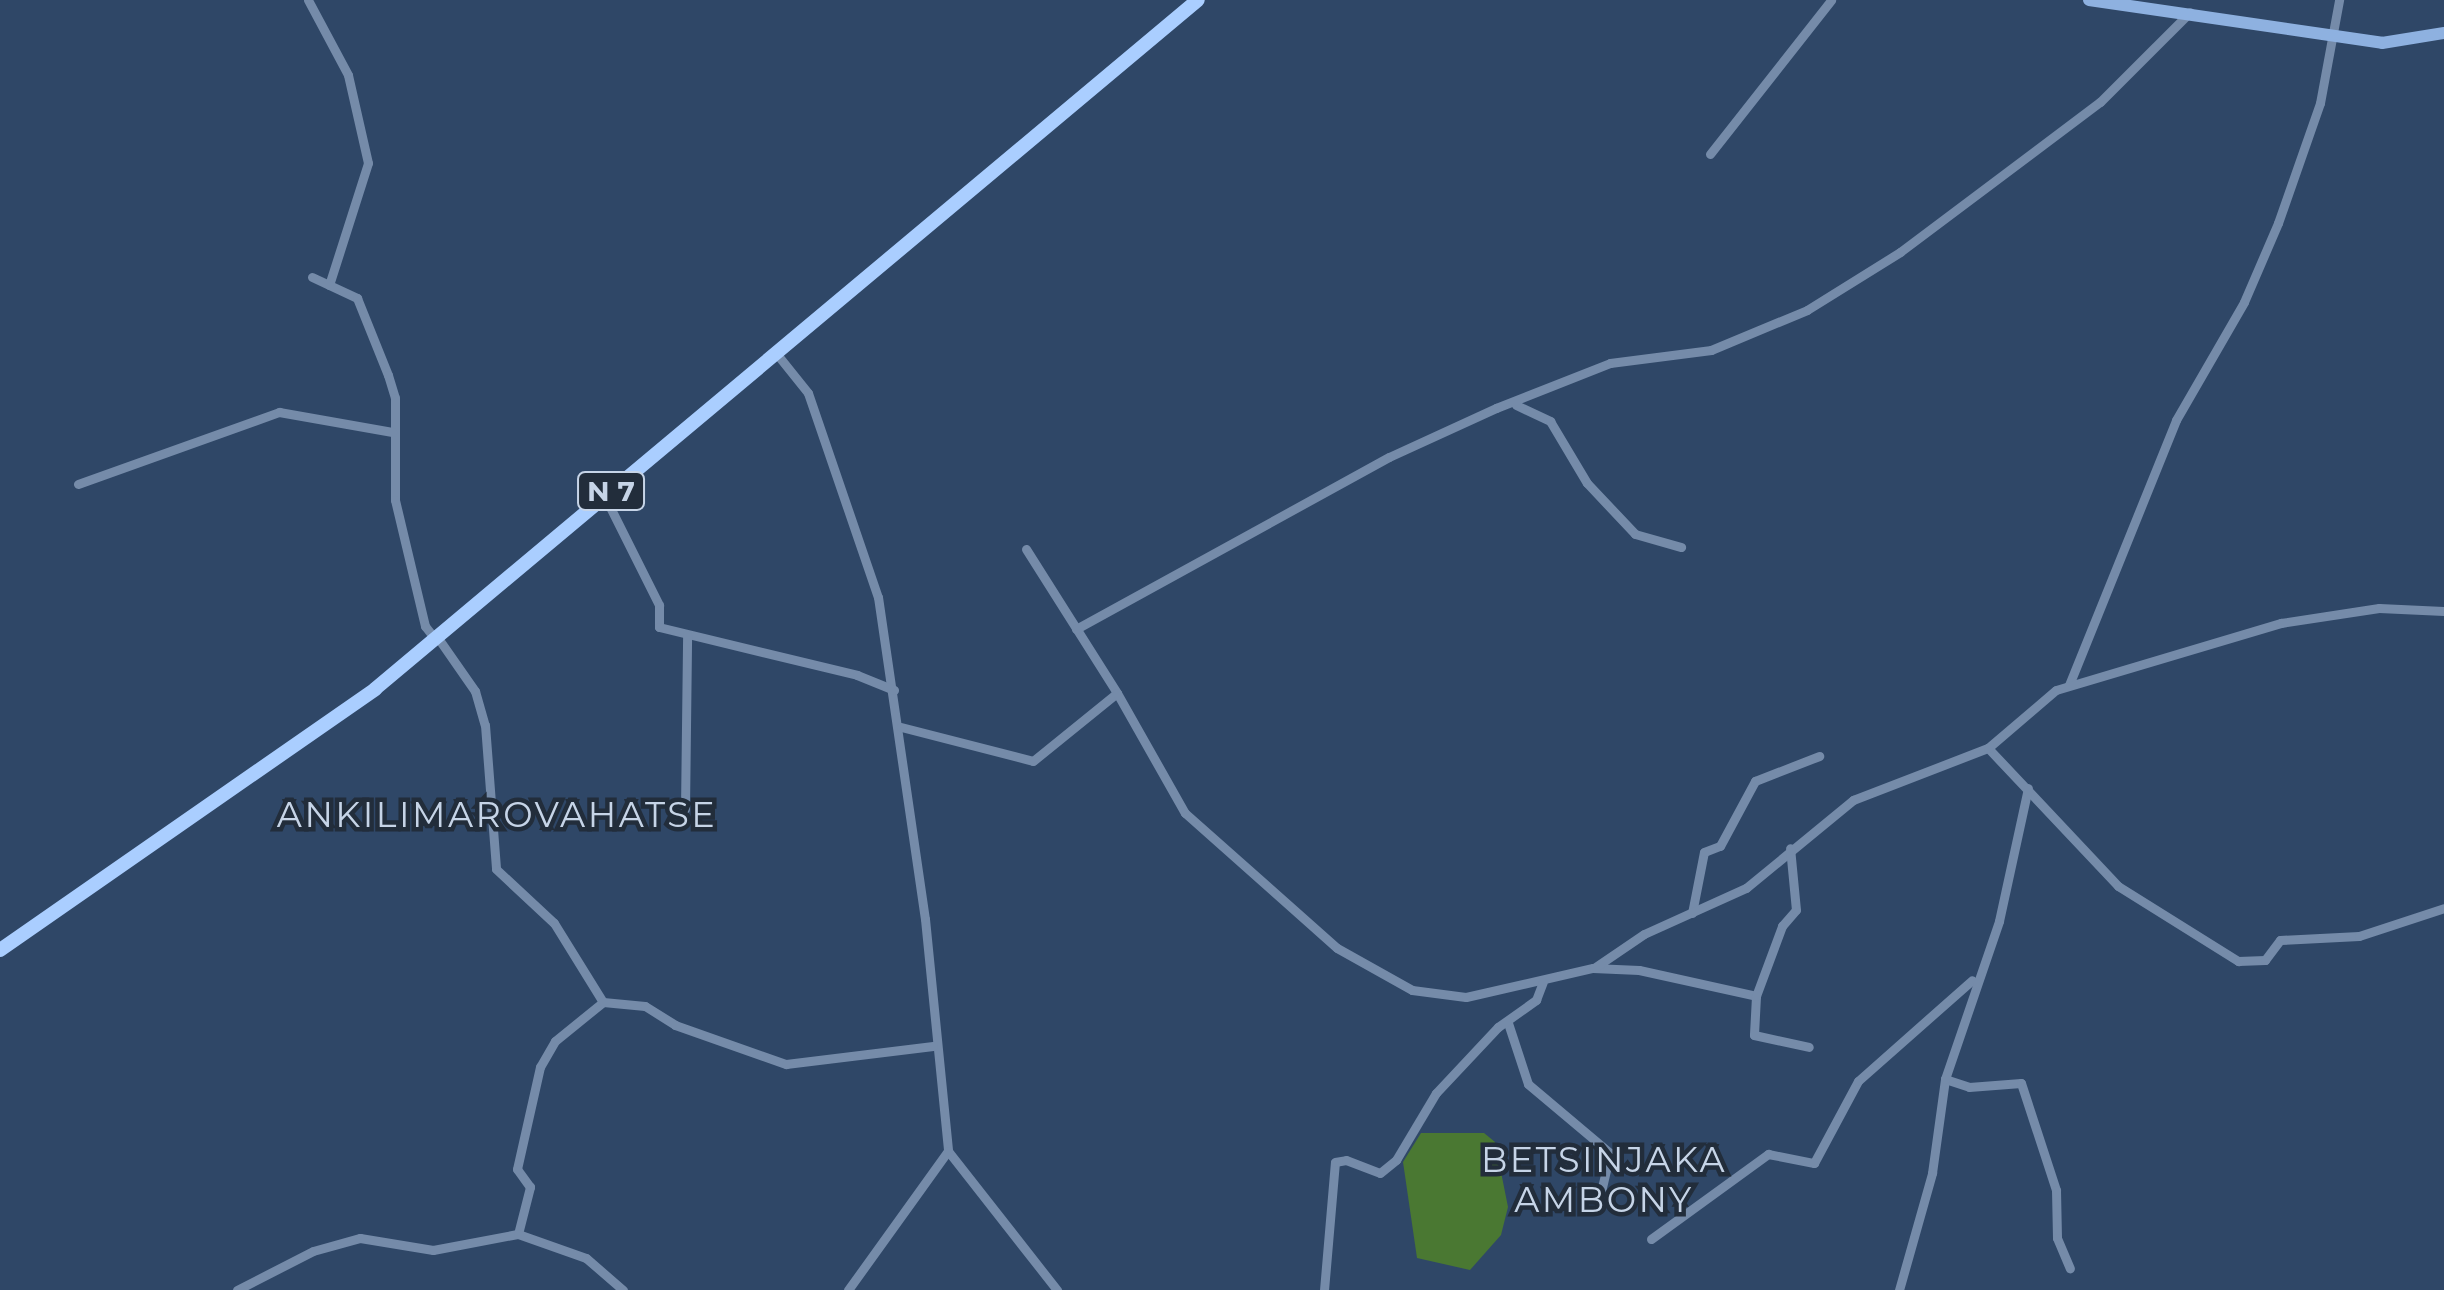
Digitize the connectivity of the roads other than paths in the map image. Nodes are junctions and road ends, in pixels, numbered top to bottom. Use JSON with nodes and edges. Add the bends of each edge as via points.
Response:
{"nodes":[{"id":1,"x":308,"y":0,"type":"edge"},
{"id":2,"x":1198,"y":0,"type":"edge"},
{"id":3,"x":1831,"y":0,"type":"edge"},
{"id":4,"x":2089,"y":0,"type":"edge"},
{"id":5,"x":2339,"y":0,"type":"edge"},
{"id":6,"x":2190,"y":12,"type":"junction"},
{"id":7,"x":2338,"y":34,"type":"junction"},
{"id":8,"x":2444,"y":34,"type":"edge"},
{"id":9,"x":1710,"y":154,"type":"dead end"},
{"id":10,"x":312,"y":278,"type":"dead end"},
{"id":11,"x":329,"y":285,"type":"junction"},
{"id":12,"x":776,"y":353,"type":"junction"},
{"id":13,"x":1516,"y":405,"type":"junction"},
{"id":14,"x":392,"y":432,"type":"junction"},
{"id":15,"x":78,"y":484,"type":"dead end"},
{"id":16,"x":605,"y":497,"type":"junction"},
{"id":17,"x":1682,"y":546,"type":"dead end"},
{"id":18,"x":1026,"y":549,"type":"dead end"},
{"id":19,"x":2444,"y":611,"type":"edge"},
{"id":20,"x":1076,"y":628,"type":"junction"},
{"id":21,"x":686,"y":635,"type":"junction"},
{"id":22,"x":436,"y":638,"type":"junction"},
{"id":23,"x":2069,"y":685,"type":"junction"},
{"id":24,"x":894,"y":690,"type":"junction"},
{"id":25,"x":1118,"y":694,"type":"junction"},
{"id":26,"x":900,"y":728,"type":"junction"},
{"id":27,"x":1988,"y":748,"type":"junction"},
{"id":28,"x":1819,"y":756,"type":"dead end"},
{"id":29,"x":2028,"y":788,"type":"junction"},
{"id":30,"x":685,"y":810,"type":"dead end"},
{"id":31,"x":1790,"y":848,"type":"junction"},
{"id":32,"x":2444,"y":908,"type":"edge"},
{"id":33,"x":1692,"y":913,"type":"junction"},
{"id":34,"x":0,"y":950,"type":"edge"},
{"id":35,"x":1593,"y":968,"type":"junction"},
{"id":36,"x":1974,"y":978,"type":"junction"},
{"id":37,"x":1543,"y":982,"type":"junction"},
{"id":38,"x":1756,"y":996,"type":"junction"},
{"id":39,"x":603,"y":1002,"type":"junction"},
{"id":40,"x":1508,"y":1023,"type":"junction"},
{"id":41,"x":933,"y":1046,"type":"junction"},
{"id":42,"x":1809,"y":1047,"type":"dead end"},
{"id":43,"x":1945,"y":1079,"type":"junction"},
{"id":44,"x":948,"y":1151,"type":"junction"},
{"id":45,"x":1602,"y":1188,"type":"dead end"},
{"id":46,"x":518,"y":1234,"type":"junction"},
{"id":47,"x":1651,"y":1239,"type":"dead end"},
{"id":48,"x":2070,"y":1268,"type":"dead end"},
{"id":49,"x":237,"y":1290,"type":"edge"},
{"id":50,"x":623,"y":1290,"type":"edge"},
{"id":51,"x":848,"y":1290,"type":"edge"},
{"id":52,"x":1057,"y":1290,"type":"edge"},
{"id":53,"x":1324,"y":1290,"type":"edge"},
{"id":54,"x":1899,"y":1290,"type":"edge"}],
"edges":[{"from":1,"to":11,"type":"street","via":[[348,75],[368,163]]},
{"from":2,"to":12,"type":"main road","number":"N 7"},
{"from":3,"to":9,"type":"street"},
{"from":4,"to":6,"type":"street"},
{"from":5,"to":7,"type":"street"},
{"from":6,"to":7,"type":"street"},
{"from":6,"to":13,"type":"street","via":[[2163,44],[2056,136],[1900,252],[1807,310],[1711,350],[1610,363]]},
{"from":7,"to":8,"type":"street","via":[[2382,43]]},
{"from":7,"to":23,"type":"street","via":[[2278,223],[2244,302],[2176,420]]},
{"from":10,"to":11,"type":"street"},
{"from":11,"to":14,"type":"street","via":[[357,298],[395,398]]},
{"from":12,"to":16,"type":"main road","number":"N 7"},
{"from":12,"to":24,"type":"street","via":[[808,393],[878,597]]},
{"from":13,"to":17,"type":"street","via":[[1550,421],[1587,484],[1635,534]]},
{"from":13,"to":20,"type":"street","via":[[1389,456]]},
{"from":14,"to":15,"type":"street","via":[[279,412]]},
{"from":14,"to":22,"type":"street","via":[[399,518],[425,626]]},
{"from":16,"to":21,"type":"street","via":[[659,605],[659,627]]},
{"from":16,"to":22,"type":"main road","number":"N 7"},
{"from":18,"to":20,"type":"street"},
{"from":19,"to":23,"type":"street","via":[[2379,608],[2281,623]]},
{"from":20,"to":25,"type":"street"},
{"from":21,"to":24,"type":"street"},
{"from":21,"to":30,"type":"street"},
{"from":22,"to":34,"type":"main road","number":"N 7","via":[[375,689]]},
{"from":22,"to":39,"type":"street","via":[[474,692],[485,725],[496,869],[554,923]]},
{"from":23,"to":27,"type":"street","via":[[2036,701]]},
{"from":24,"to":26,"type":"street"},
{"from":25,"to":26,"type":"street","via":[[1033,761]]},
{"from":25,"to":37,"type":"street","via":[[1185,813],[1337,948],[1438,998]]},
{"from":26,"to":41,"type":"street"},
{"from":27,"to":29,"type":"street"},
{"from":27,"to":31,"type":"street","via":[[1853,800]]},
{"from":28,"to":33,"type":"street","via":[[1756,781],[1720,846],[1704,852]]},
{"from":29,"to":32,"type":"street","via":[[2058,829],[2118,886],[2238,962],[2265,960],[2280,940],[2359,936]]},
{"from":29,"to":36,"type":"street","via":[[1999,921]]},
{"from":31,"to":33,"type":"street","via":[[1746,888]]},
{"from":31,"to":38,"type":"street","via":[[1796,910],[1782,926]]},
{"from":33,"to":35,"type":"street"},
{"from":35,"to":37,"type":"street"},
{"from":35,"to":38,"type":"street","via":[[1688,977]]},
{"from":36,"to":43,"type":"street"},
{"from":36,"to":47,"type":"street","via":[[1866,1073],[1814,1163],[1768,1154]]},
{"from":37,"to":40,"type":"street","via":[[1536,1000]]},
{"from":38,"to":42,"type":"street","via":[[1754,1035]]},
{"from":39,"to":41,"type":"street","via":[[644,1006],[675,1025],[786,1064]]},
{"from":39,"to":46,"type":"street","via":[[555,1041],[540,1068],[517,1170],[530,1187]]},
{"from":40,"to":45,"type":"street","via":[[1528,1084],[1610,1153]]},
{"from":40,"to":53,"type":"street","via":[[1436,1092],[1396,1160],[1380,1173],[1335,1162]]},
{"from":41,"to":44,"type":"street"},
{"from":43,"to":48,"type":"street","via":[[1969,1087],[2021,1083],[2056,1190],[2057,1238]]},
{"from":43,"to":54,"type":"street","via":[[1932,1173]]},
{"from":44,"to":51,"type":"street"},
{"from":44,"to":52,"type":"street"},
{"from":46,"to":49,"type":"street","via":[[433,1250],[360,1238],[313,1251]]},
{"from":46,"to":50,"type":"street","via":[[586,1258]]}]}
